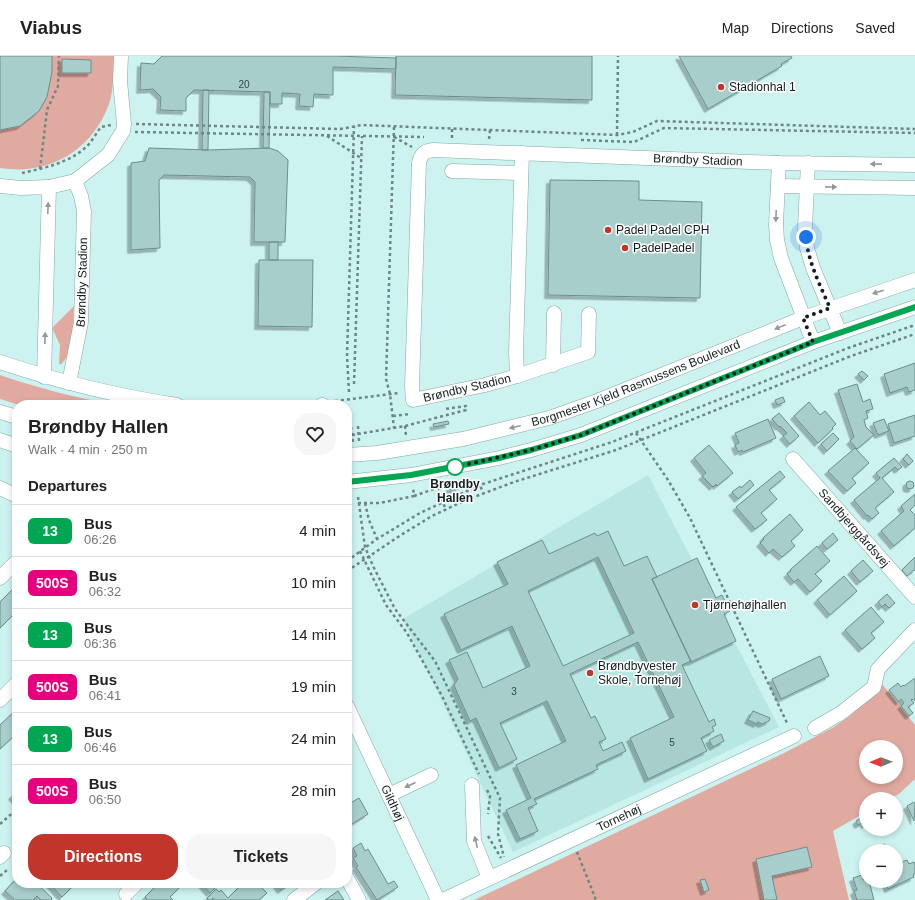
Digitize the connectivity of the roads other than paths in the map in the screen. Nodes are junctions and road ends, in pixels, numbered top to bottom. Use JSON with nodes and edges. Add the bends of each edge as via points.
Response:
{"nodes":[{"id":1,"x":121,"y":56,"type":"edge"},
{"id":2,"x":522,"y":153,"type":"junction"},
{"id":3,"x":778,"y":163,"type":"junction"},
{"id":4,"x":808,"y":163,"type":"junction"},
{"id":5,"x":915,"y":165,"type":"edge"},
{"id":6,"x":452,"y":171,"type":"dead end"},
{"id":7,"x":521,"y":172,"type":"junction"},
{"id":8,"x":75,"y":181,"type":"junction"},
{"id":9,"x":0,"y":186,"type":"edge"},
{"id":10,"x":778,"y":186,"type":"junction"},
{"id":11,"x":49,"y":187,"type":"junction"},
{"id":12,"x":806,"y":187,"type":"junction"},
{"id":13,"x":915,"y":188,"type":"edge"},
{"id":14,"x":915,"y":280,"type":"edge"},
{"id":15,"x":915,"y":307,"type":"edge"},
{"id":16,"x":830,"y":308,"type":"junction"},
{"id":17,"x":554,"y":313,"type":"dead end"},
{"id":18,"x":589,"y":314,"type":"dead end"},
{"id":19,"x":803,"y":318,"type":"junction"},
{"id":20,"x":840,"y":333,"type":"junction"},
{"id":21,"x":813,"y":342,"type":"junction"},
{"id":22,"x":0,"y":362,"type":"edge"},
{"id":23,"x":553,"y":365,"type":"junction"},
{"id":24,"x":517,"y":376,"type":"junction"},
{"id":25,"x":44,"y":377,"type":"junction"},
{"id":26,"x":69,"y":383,"type":"junction"},
{"id":27,"x":150,"y":400,"type":"edge"},
{"id":28,"x":0,"y":412,"type":"edge"},
{"id":29,"x":12,"y":416,"type":"edge"},
{"id":30,"x":0,"y":440,"type":"edge"},
{"id":31,"x":12,"y":444,"type":"edge"},
{"id":32,"x":352,"y":448,"type":"edge"},
{"id":33,"x":793,"y":459,"type":"dead end"},
{"id":34,"x":352,"y":481,"type":"edge"},
{"id":35,"x":0,"y":488,"type":"edge"},
{"id":36,"x":12,"y":494,"type":"edge"},
{"id":37,"x":12,"y":566,"type":"edge"},
{"id":38,"x":0,"y":578,"type":"edge"},
{"id":39,"x":915,"y":597,"type":"edge"},
{"id":40,"x":915,"y":630,"type":"edge"},
{"id":41,"x":12,"y":688,"type":"edge"},
{"id":42,"x":0,"y":700,"type":"edge"},
{"id":43,"x":352,"y":717,"type":"edge"},
{"id":44,"x":815,"y":728,"type":"dead end"},
{"id":45,"x":794,"y":736,"type":"road end"},
{"id":46,"x":431,"y":775,"type":"dead end"},
{"id":47,"x":476,"y":780,"type":"road end"},
{"id":48,"x":389,"y":795,"type":"junction"},
{"id":49,"x":489,"y":878,"type":"junction"},
{"id":50,"x":352,"y":887,"type":"edge"},
{"id":51,"x":132,"y":888,"type":"edge"},
{"id":52,"x":310,"y":888,"type":"edge"},
{"id":53,"x":126,"y":894,"type":"dead end"},
{"id":54,"x":294,"y":900,"type":"edge"},
{"id":55,"x":359,"y":900,"type":"edge"},
{"id":56,"x":438,"y":900,"type":"edge"},
{"id":57,"x":443,"y":900,"type":"edge"}],
"edges":[{"from":1,"to":8,"type":"street","via":[[123,132],[108,155]]},
{"from":2,"to":3,"type":"street","name":"Brøndby Stadion"},
{"from":2,"to":7,"type":"street"},
{"from":2,"to":24,"type":"street","name":"Brøndby Stadion","via":[[428,150],[420,157],[412,387],[414,407]]},
{"from":3,"to":4,"type":"street","name":"Brøndby Stadion"},
{"from":3,"to":10,"type":"street"},
{"from":5,"to":4,"type":"street","name":"Brøndby Stadion","one_way":true},
{"from":4,"to":12,"type":"street"},
{"from":6,"to":7,"type":"street"},
{"from":7,"to":24,"type":"street"},
{"from":8,"to":11,"type":"street"},
{"from":8,"to":26,"type":"street","name":"Brøndby Stadion","via":[[82,196],[84,211],[81,322]]},
{"from":9,"to":11,"type":"street"},
{"from":10,"to":12,"type":"street"},
{"from":10,"to":19,"type":"street","one_way":true,"via":[[778,246]]},
{"from":25,"to":11,"type":"street","one_way":true},
{"from":12,"to":13,"type":"street","one_way":true},
{"from":12,"to":16,"type":"street","via":[[807,248]]},
{"from":14,"to":16,"type":"street","name":"Borgmester Kjeld Rasmussens Boulevard","one_way":true},
{"from":15,"to":20,"type":"street"},
{"from":16,"to":19,"type":"street","name":"Borgmester Kjeld Rasmussens Boulevard"},
{"from":16,"to":20,"type":"street"},
{"from":17,"to":23,"type":"street"},
{"from":18,"to":23,"type":"street","name":"Brøndby Stadion","via":[[588,352]]},
{"from":19,"to":21,"type":"street"},
{"from":19,"to":32,"type":"street","name":"Borgmester Kjeld Rasmussens Boulevard","one_way":true,"via":[[549,418],[456,441],[377,453]]},
{"from":20,"to":21,"type":"street"},
{"from":21,"to":34,"type":"street","via":[[581,435],[499,458],[411,475]]},
{"from":22,"to":25,"type":"street"},
{"from":23,"to":24,"type":"street","name":"Brøndby Stadion"},
{"from":25,"to":26,"type":"street"},
{"from":26,"to":27,"type":"street"},
{"from":28,"to":29,"type":"street"},
{"from":30,"to":31,"type":"street"},
{"from":33,"to":39,"type":"street","name":"Sandbjerggårdsvej"},
{"from":35,"to":36,"type":"street"},
{"from":37,"to":38,"type":"street"},
{"from":40,"to":44,"type":"street","via":[[878,669],[874,687],[841,713]]},
{"from":41,"to":42,"type":"street"},
{"from":43,"to":48,"type":"street","name":"Gildhøj"},
{"from":45,"to":49,"type":"street","name":"Tornehøj"},
{"from":46,"to":48,"type":"street","one_way":true},
{"from":49,"to":47,"type":"street","one_way":true,"via":[[474,841]]},
{"from":48,"to":56,"type":"street","name":"Gildhøj"},
{"from":49,"to":57,"type":"street","name":"Tornehøj"},
{"from":50,"to":55,"type":"street"},
{"from":51,"to":53,"type":"street"},
{"from":52,"to":54,"type":"street"}]}
